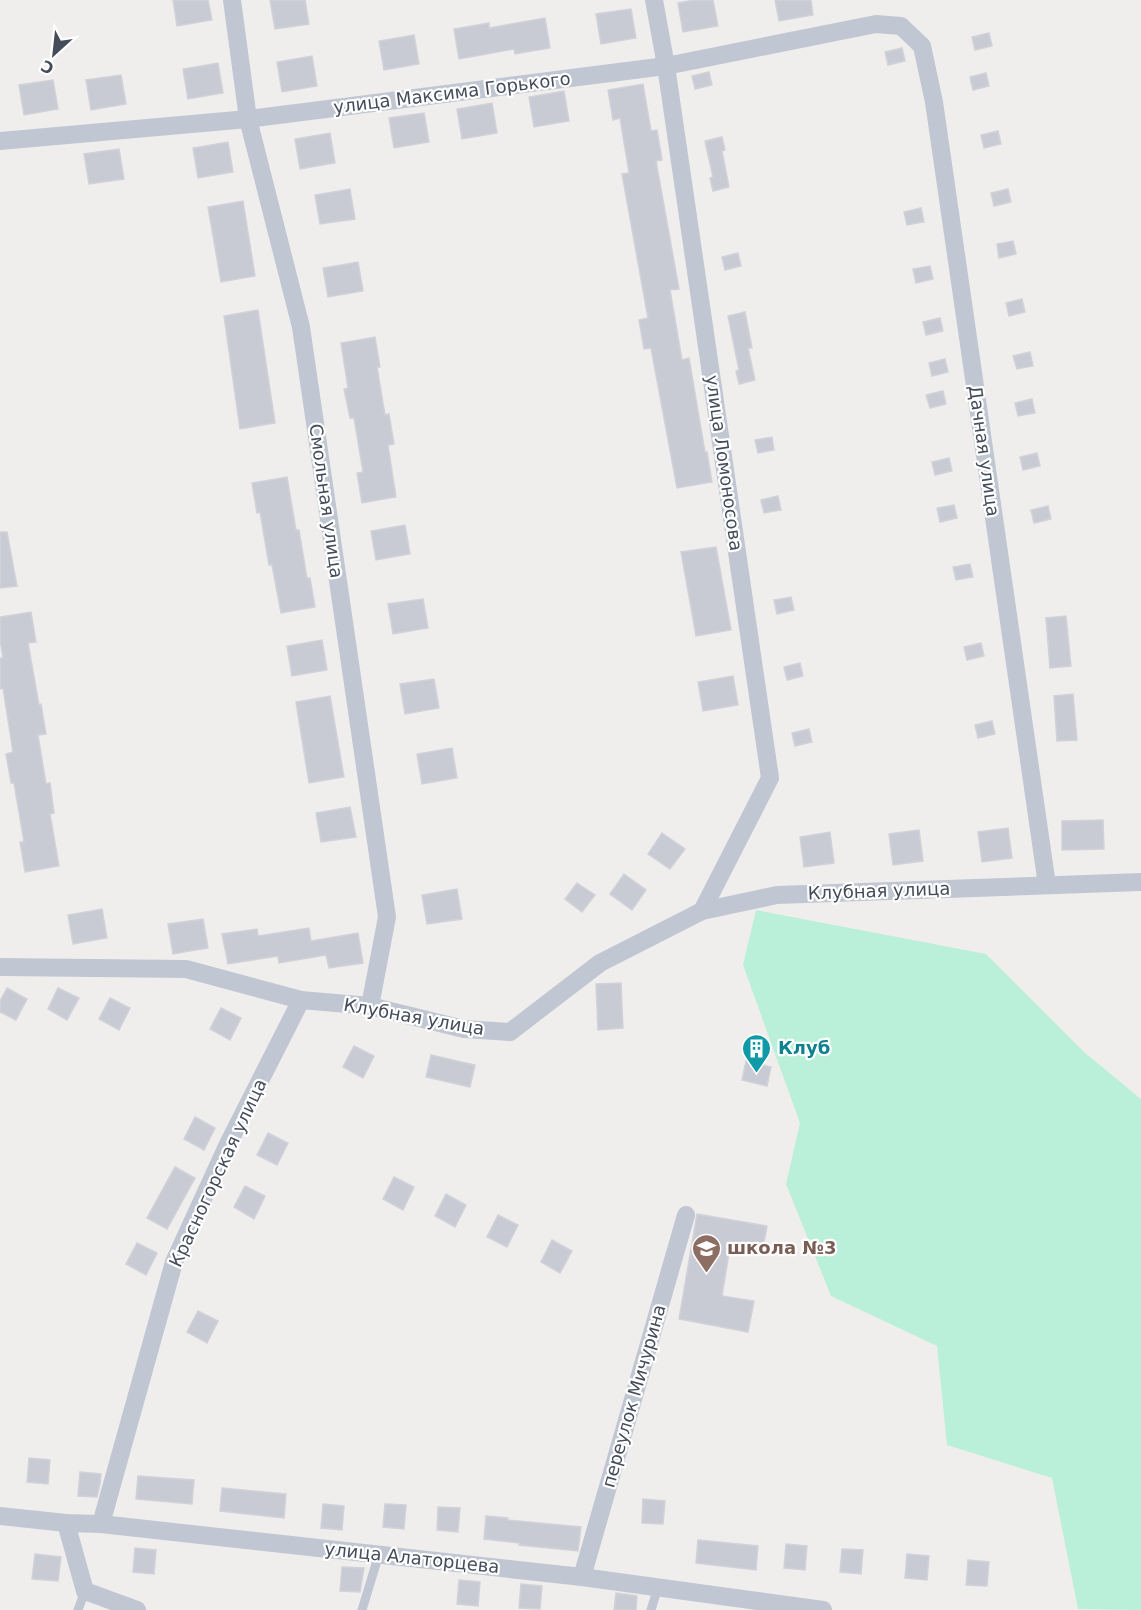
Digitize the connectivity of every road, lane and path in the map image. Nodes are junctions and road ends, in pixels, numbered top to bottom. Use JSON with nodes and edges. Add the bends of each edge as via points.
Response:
{"nodes":[{"id":1,"x":232,"y":0,"type":"edge"},
{"id":2,"x":654,"y":0,"type":"edge"},
{"id":3,"x":901,"y":26,"type":"joint"},
{"id":4,"x":666,"y":66,"type":"junction"},
{"id":5,"x":248,"y":119,"type":"junction"},
{"id":6,"x":0,"y":141,"type":"edge"},
{"id":7,"x":1141,"y":882,"type":"edge"},
{"id":8,"x":1047,"y":885,"type":"junction"},
{"id":9,"x":702,"y":911,"type":"junction"},
{"id":10,"x":0,"y":967,"type":"edge"},
{"id":11,"x":301,"y":1000,"type":"junction"},
{"id":12,"x":370,"y":1006,"type":"junction"},
{"id":13,"x":686,"y":1215,"type":"dead end"},
{"id":14,"x":0,"y":1516,"type":"edge"},
{"id":15,"x":66,"y":1523,"type":"junction"},
{"id":16,"x":101,"y":1524,"type":"junction"},
{"id":17,"x":379,"y":1554,"type":"junction"},
{"id":18,"x":582,"y":1577,"type":"junction"},
{"id":19,"x":658,"y":1587,"type":"junction"},
{"id":20,"x":85,"y":1591,"type":"junction"},
{"id":21,"x":78,"y":1610,"type":"edge"},
{"id":22,"x":137,"y":1610,"type":"edge"},
{"id":23,"x":362,"y":1610,"type":"edge"},
{"id":24,"x":651,"y":1610,"type":"edge"},
{"id":25,"x":823,"y":1610,"type":"edge"}],
"edges":[{"from":1,"to":5,"type":"street","name":"Смольная улица"},
{"from":2,"to":4,"type":"street","name":"улица Ломоносова"},
{"from":3,"to":4,"type":"street","name":"улица Максима Горького","via":[[876,24]]},
{"from":3,"to":8,"type":"street","name":"Дачная улица","via":[[922,46],[934,102]]},
{"from":4,"to":5,"type":"street","name":"улица Максима Горького"},
{"from":4,"to":9,"type":"street","name":"улица Ломоносова","via":[[770,778]]},
{"from":5,"to":6,"type":"street","name":"улица Максима Горького"},
{"from":5,"to":12,"type":"street","name":"Смольная улица","via":[[301,327],[387,917]]},
{"from":7,"to":8,"type":"street","name":"Клубная улица"},
{"from":8,"to":9,"type":"street","name":"Клубная улица","via":[[777,895]]},
{"from":9,"to":12,"type":"street","name":"Клубная улица","via":[[600,963],[510,1032],[464,1029]]},
{"from":10,"to":11,"type":"street","name":"Клубная улица","via":[[186,969]]},
{"from":11,"to":12,"type":"street","name":"Клубная улица"},
{"from":11,"to":16,"type":"street","name":"Красногорская улица","via":[[174,1262]]},
{"from":13,"to":18,"type":"street","name":"переулок Мичурина"},
{"from":14,"to":15,"type":"street","name":"улица Алаторцева"},
{"from":15,"to":16,"type":"street","name":"улица Алаторцева"},
{"from":15,"to":20,"type":"street"},
{"from":16,"to":17,"type":"street","name":"улица Алаторцева"},
{"from":17,"to":18,"type":"street","name":"улица Алаторцева"},
{"from":17,"to":23,"type":"lane"},
{"from":18,"to":19,"type":"street","name":"улица Алаторцева"},
{"from":19,"to":24,"type":"lane"},
{"from":19,"to":25,"type":"street","name":"улица Алаторцева"},
{"from":20,"to":21,"type":"lane"},
{"from":20,"to":22,"type":"street"}]}
